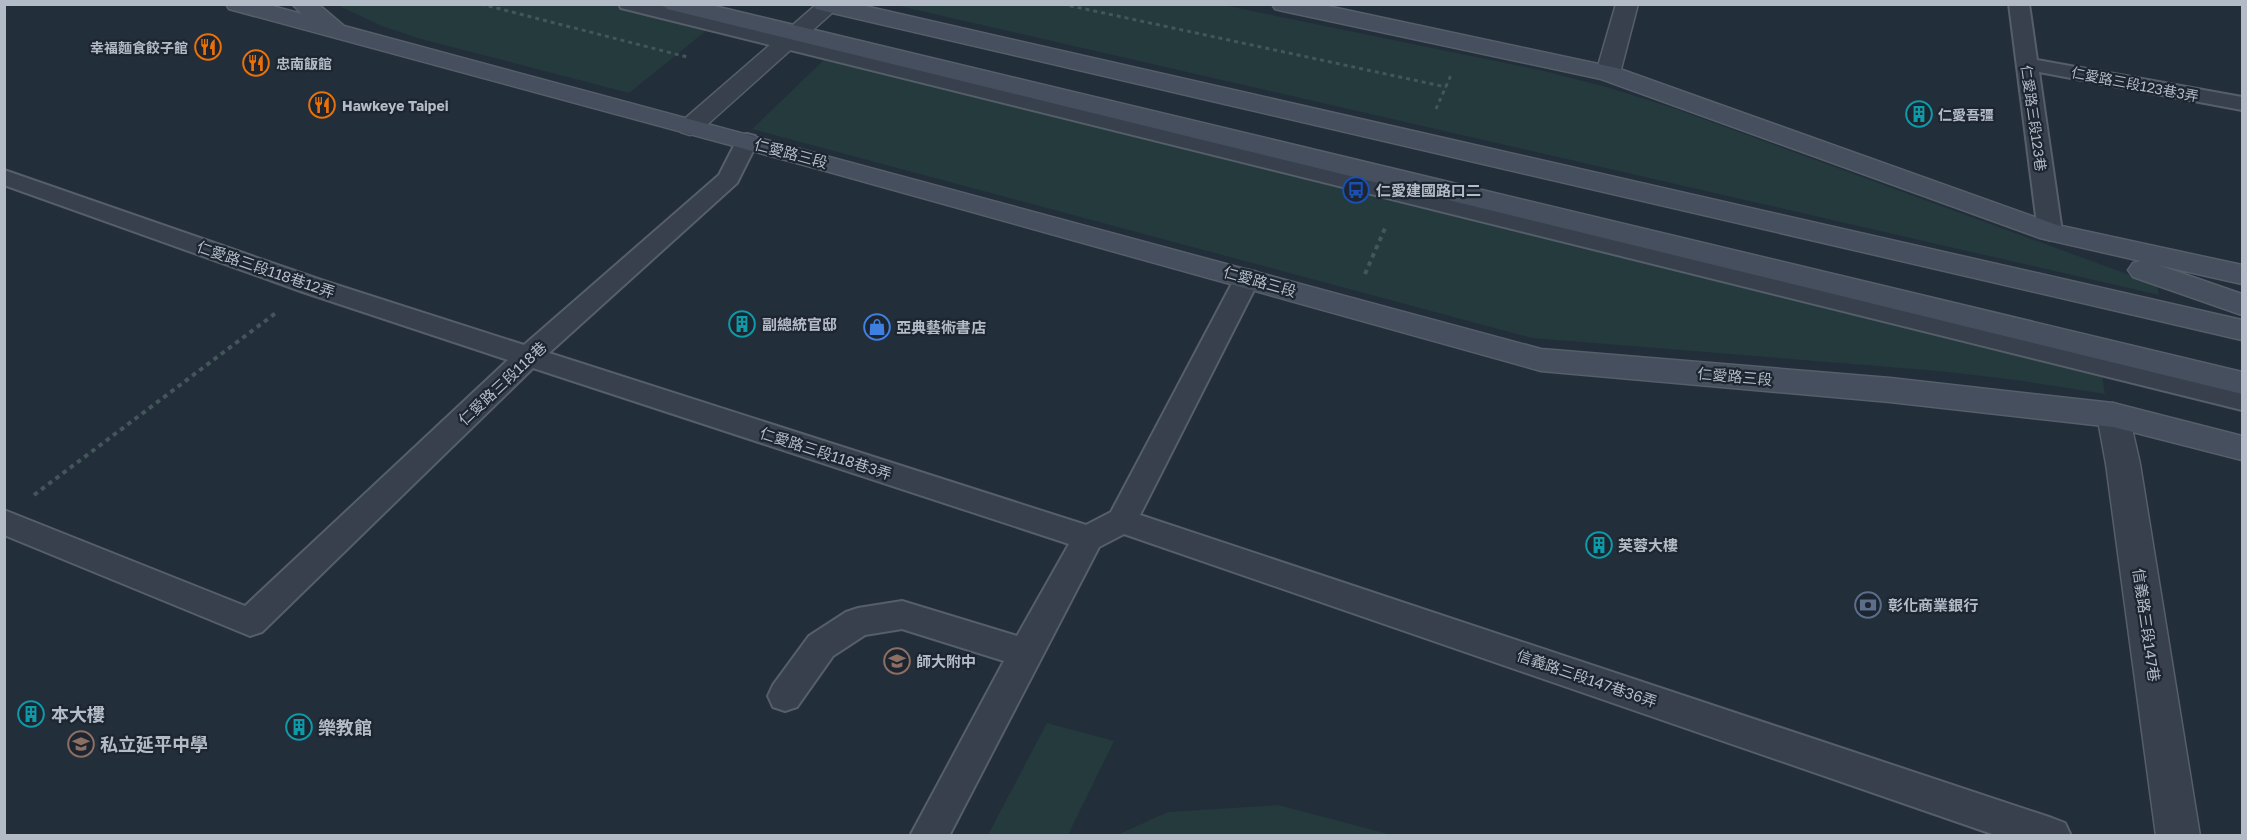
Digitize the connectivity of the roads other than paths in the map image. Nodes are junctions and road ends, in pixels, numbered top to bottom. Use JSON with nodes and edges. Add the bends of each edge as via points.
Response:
{"nodes":[{"id":1,"x":237,"y":4,"type":"edge"},
{"id":2,"x":303,"y":4,"type":"edge"},
{"id":3,"x":628,"y":4,"type":"edge"},
{"id":4,"x":675,"y":4,"type":"edge"},
{"id":5,"x":1627,"y":4,"type":"edge"},
{"id":6,"x":2019,"y":4,"type":"edge"},
{"id":7,"x":828,"y":5,"type":"edge"},
{"id":8,"x":1283,"y":5,"type":"edge"},
{"id":9,"x":336,"y":31,"type":"junction"},
{"id":10,"x":790,"y":39,"type":"junction"},
{"id":11,"x":2027,"y":64,"type":"junction"},
{"id":12,"x":1608,"y":73,"type":"junction"},
{"id":13,"x":2242,"y":105,"type":"edge"},
{"id":14,"x":690,"y":127,"type":"junction"},
{"id":15,"x":747,"y":141,"type":"junction"},
{"id":16,"x":4,"y":177,"type":"edge"},
{"id":17,"x":2050,"y":232,"type":"junction"},
{"id":18,"x":2242,"y":274,"type":"edge"},
{"id":19,"x":1246,"y":278,"type":"junction"},
{"id":20,"x":2242,"y":305,"type":"edge"},
{"id":21,"x":2242,"y":330,"type":"edge"},
{"id":22,"x":528,"y":357,"type":"junction"},
{"id":23,"x":2242,"y":383,"type":"edge"},
{"id":24,"x":2242,"y":400,"type":"edge"},
{"id":25,"x":2113,"y":415,"type":"junction"},
{"id":26,"x":2242,"y":448,"type":"edge"},
{"id":27,"x":1122,"y":521,"type":"junction"},
{"id":28,"x":4,"y":522,"type":"edge"},
{"id":29,"x":1088,"y":538,"type":"junction"},
{"id":30,"x":1025,"y":653,"type":"junction"},
{"id":31,"x":784,"y":696,"type":"dead end"},
{"id":32,"x":929,"y":836,"type":"edge"},
{"id":33,"x":2052,"y":836,"type":"edge"},
{"id":34,"x":2178,"y":836,"type":"edge"}],
"edges":[{"from":1,"to":9,"type":"main road"},
{"from":2,"to":9,"type":"main road","name":"仁愛路三段"},
{"from":3,"to":10,"type":"lane"},
{"from":4,"to":10,"type":"main road"},
{"from":5,"to":12,"type":"street"},
{"from":6,"to":11,"type":"lane","name":"仁愛路三段123巷"},
{"from":7,"to":10,"type":"street"},
{"from":7,"to":21,"type":"main road"},
{"from":8,"to":12,"type":"main road"},
{"from":9,"to":14,"type":"main road","name":"仁愛路三段"},
{"from":10,"to":14,"type":"street"},
{"from":10,"to":23,"type":"main road"},
{"from":10,"to":24,"type":"lane"},
{"from":11,"to":13,"type":"lane","name":"仁愛路三段123巷3弄"},
{"from":11,"to":17,"type":"lane","name":"仁愛路三段123巷"},
{"from":12,"to":17,"type":"main road"},
{"from":14,"to":15,"type":"main road","name":"仁愛路三段"},
{"from":15,"to":19,"type":"main road","name":"仁愛路三段"},
{"from":15,"to":22,"type":"lane","name":"仁愛路三段118巷","via":[[729,178]]},
{"from":16,"to":22,"type":"lane","name":"仁愛路三段118巷12弄","via":[[312,286]]},
{"from":17,"to":18,"type":"main road"},
{"from":17,"to":20,"type":"main road","via":[[2092,253]]},
{"from":19,"to":25,"type":"main road","name":"仁愛路三段","via":[[1541,360],[1890,390]]},
{"from":19,"to":27,"type":"lane"},
{"from":22,"to":28,"type":"lane","name":"仁愛路三段118巷","via":[[250,622]]},
{"from":22,"to":29,"type":"lane","name":"仁愛路三段118巷3弄"},
{"from":25,"to":26,"type":"main road","name":"仁愛路三段"},
{"from":25,"to":34,"type":"street","name":"信義路三段147巷"},
{"from":27,"to":29,"type":"lane"},
{"from":27,"to":33,"type":"lane","name":"信義路三段147巷36弄"},
{"from":29,"to":30,"type":"lane"},
{"from":30,"to":31,"type":"lane","via":[[902,615],[858,622],[821,646]]},
{"from":30,"to":32,"type":"lane"}]}
